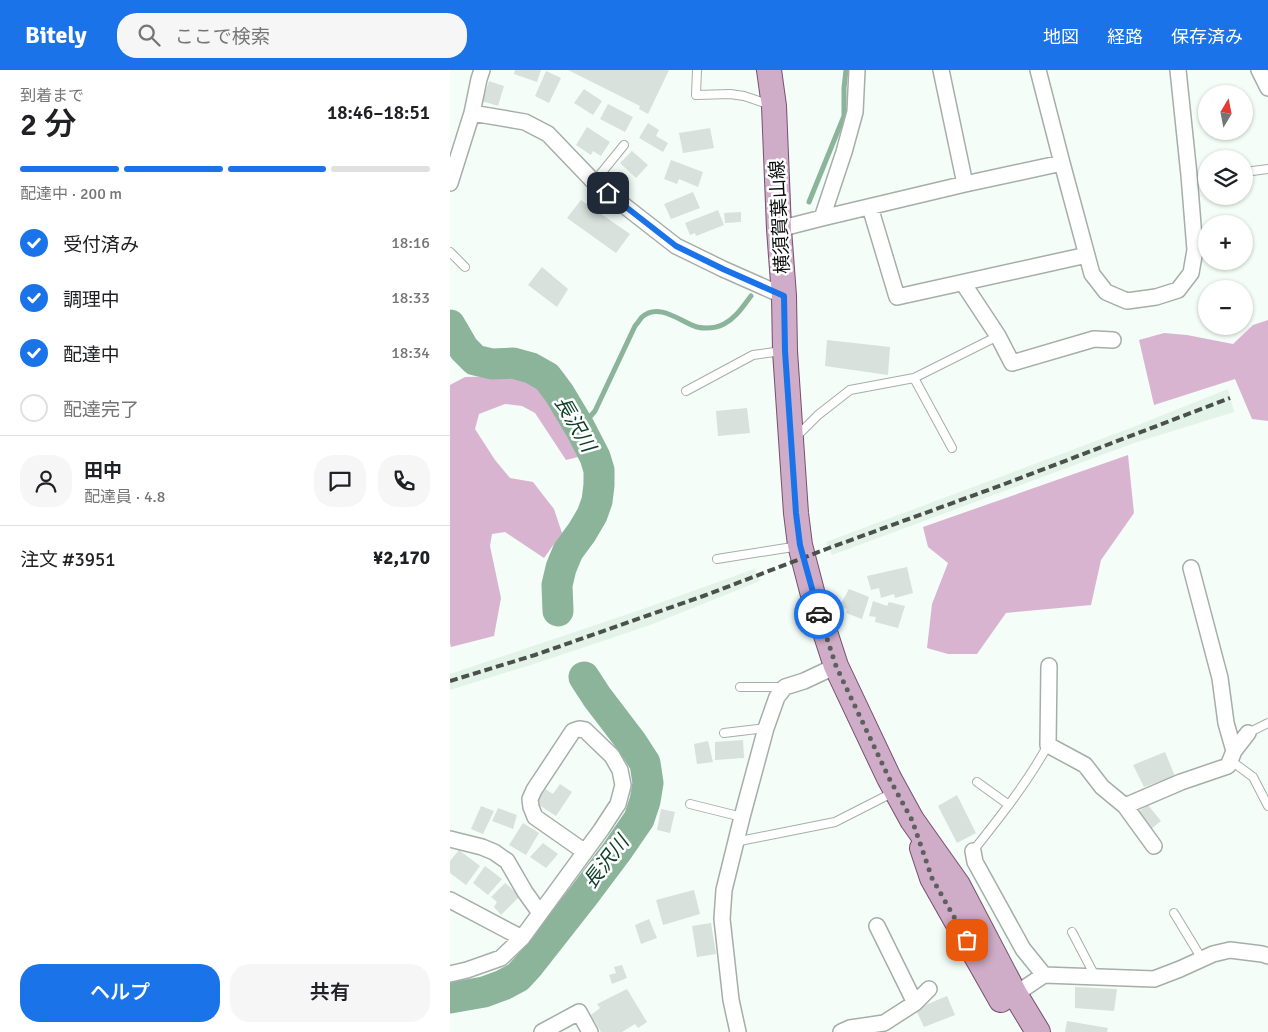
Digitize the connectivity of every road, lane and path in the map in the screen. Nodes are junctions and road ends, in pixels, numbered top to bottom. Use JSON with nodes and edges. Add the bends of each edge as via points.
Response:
{"nodes":[{"id":1,"x":482,"y":70,"type":"edge"},
{"id":2,"x":697,"y":70,"type":"edge"},
{"id":3,"x":769,"y":70,"type":"edge"},
{"id":4,"x":857,"y":70,"type":"edge"},
{"id":5,"x":941,"y":70,"type":"edge"},
{"id":6,"x":1038,"y":70,"type":"edge"},
{"id":7,"x":1178,"y":70,"type":"edge"},
{"id":8,"x":1259,"y":70,"type":"edge"},
{"id":9,"x":1268,"y":88,"type":"edge"},
{"id":10,"x":774,"y":106,"type":"junction"},
{"id":11,"x":472,"y":113,"type":"junction"},
{"id":12,"x":624,"y":145,"type":"dead end"},
{"id":13,"x":1062,"y":164,"type":"junction"},
{"id":14,"x":1268,"y":168,"type":"edge"},
{"id":15,"x":1253,"y":171,"type":"edge"},
{"id":16,"x":594,"y":182,"type":"junction"},
{"id":17,"x":450,"y":183,"type":"edge"},
{"id":18,"x":965,"y":184,"type":"junction"},
{"id":19,"x":870,"y":207,"type":"junction"},
{"id":20,"x":822,"y":218,"type":"junction"},
{"id":21,"x":779,"y":229,"type":"junction"},
{"id":22,"x":450,"y":252,"type":"edge"},
{"id":23,"x":1087,"y":256,"type":"junction"},
{"id":24,"x":466,"y":267,"type":"dead end"},
{"id":25,"x":963,"y":283,"type":"junction"},
{"id":26,"x":784,"y":296,"type":"junction"},
{"id":27,"x":998,"y":336,"type":"junction"},
{"id":28,"x":1113,"y":340,"type":"dead end"},
{"id":29,"x":785,"y":351,"type":"junction"},
{"id":30,"x":914,"y":378,"type":"junction"},
{"id":31,"x":686,"y":391,"type":"dead end"},
{"id":32,"x":790,"y":441,"type":"junction"},
{"id":33,"x":952,"y":448,"type":"dead end"},
{"id":34,"x":800,"y":545,"type":"junction"},
{"id":35,"x":717,"y":559,"type":"dead end"},
{"id":36,"x":1191,"y":568,"type":"dead end"},
{"id":37,"x":836,"y":666,"type":"junction"},
{"id":38,"x":1049,"y":666,"type":"dead end"},
{"id":39,"x":740,"y":687,"type":"dead end"},
{"id":40,"x":785,"y":687,"type":"junction"},
{"id":41,"x":1268,"y":723,"type":"edge"},
{"id":42,"x":766,"y":728,"type":"junction"},
{"id":43,"x":724,"y":732,"type":"dead end"},
{"id":44,"x":1248,"y":733,"type":"joint"},
{"id":45,"x":1048,"y":745,"type":"junction"},
{"id":46,"x":1232,"y":755,"type":"junction"},
{"id":47,"x":977,"y":782,"type":"dead end"},
{"id":48,"x":896,"y":790,"type":"junction"},
{"id":49,"x":690,"y":804,"type":"dead end"},
{"id":50,"x":1009,"y":805,"type":"junction"},
{"id":51,"x":1125,"y":806,"type":"junction"},
{"id":52,"x":1268,"y":806,"type":"edge"},
{"id":53,"x":742,"y":817,"type":"junction"},
{"id":54,"x":450,"y":839,"type":"edge"},
{"id":55,"x":735,"y":842,"type":"junction"},
{"id":56,"x":1154,"y":846,"type":"dead end"},
{"id":57,"x":973,"y":851,"type":"joint"},
{"id":58,"x":585,"y":852,"type":"junction"},
{"id":59,"x":450,"y":900,"type":"edge"},
{"id":60,"x":540,"y":913,"type":"junction"},
{"id":61,"x":1174,"y":913,"type":"dead end"},
{"id":62,"x":877,"y":926,"type":"dead end"},
{"id":63,"x":1072,"y":932,"type":"dead end"},
{"id":64,"x":522,"y":938,"type":"junction"},
{"id":65,"x":1268,"y":956,"type":"edge"},
{"id":66,"x":1202,"y":959,"type":"junction"},
{"id":67,"x":450,"y":974,"type":"edge"},
{"id":68,"x":1044,"y":975,"type":"junction"},
{"id":69,"x":1095,"y":976,"type":"junction"},
{"id":70,"x":929,"y":989,"type":"dead end"},
{"id":71,"x":1009,"y":998,"type":"junction"},
{"id":72,"x":915,"y":1003,"type":"junction"},
{"id":73,"x":542,"y":1032,"type":"edge"},
{"id":74,"x":590,"y":1032,"type":"edge"},
{"id":75,"x":738,"y":1032,"type":"edge"},
{"id":76,"x":841,"y":1032,"type":"edge"},
{"id":77,"x":1019,"y":1032,"type":"edge"},
{"id":78,"x":1038,"y":1032,"type":"edge"}],
"edges":[{"from":1,"to":11,"type":"street"},
{"from":2,"to":10,"type":"lane","via":[[696,95],[730,94]]},
{"from":3,"to":10,"type":"main road","name":"横須賀葉山線"},
{"from":4,"to":20,"type":"street","via":[[855,112]]},
{"from":5,"to":18,"type":"street"},
{"from":6,"to":13,"type":"street"},
{"from":7,"to":23,"type":"street","via":[[1195,250],[1192,273],[1178,290],[1127,301],[1106,292],[1092,274]]},
{"from":8,"to":9,"type":"street"},
{"from":10,"to":21,"type":"main road","name":"横須賀葉山線"},
{"from":11,"to":16,"type":"street","via":[[525,122],[548,134]]},
{"from":11,"to":17,"type":"street"},
{"from":12,"to":16,"type":"lane"},
{"from":13,"to":18,"type":"street"},
{"from":13,"to":23,"type":"street"},
{"from":14,"to":15,"type":"lane"},
{"from":16,"to":26,"type":"street","via":[[676,246]]},
{"from":18,"to":19,"type":"street"},
{"from":19,"to":20,"type":"street"},
{"from":19,"to":25,"type":"street","via":[[897,297]]},
{"from":20,"to":21,"type":"street"},
{"from":21,"to":26,"type":"main road","name":"横須賀葉山線"},
{"from":22,"to":24,"type":"lane"},
{"from":23,"to":25,"type":"street"},
{"from":25,"to":27,"type":"street"},
{"from":26,"to":29,"type":"main road","name":"横須賀葉山線"},
{"from":27,"to":28,"type":"street","via":[[1012,363],[1094,339]]},
{"from":27,"to":30,"type":"lane"},
{"from":29,"to":31,"type":"lane","via":[[753,355]]},
{"from":29,"to":32,"type":"main road","name":"横須賀葉山線"},
{"from":30,"to":32,"type":"lane","via":[[850,390]]},
{"from":30,"to":33,"type":"lane"},
{"from":32,"to":34,"type":"main road","name":"横須賀葉山線"},
{"from":34,"to":35,"type":"lane"},
{"from":34,"to":37,"type":"main road","name":"横須賀葉山線"},
{"from":36,"to":46,"type":"street","via":[[1220,678]]},
{"from":37,"to":40,"type":"street"},
{"from":37,"to":48,"type":"main road","name":"横須賀葉山線"},
{"from":38,"to":45,"type":"street"},
{"from":39,"to":40,"type":"lane"},
{"from":40,"to":42,"type":"street","via":[[777,697]]},
{"from":41,"to":44,"type":"lane"},
{"from":42,"to":43,"type":"lane"},
{"from":42,"to":53,"type":"street"},
{"from":44,"to":46,"type":"street"},
{"from":45,"to":50,"type":"lane"},
{"from":45,"to":51,"type":"street","via":[[1085,764],[1102,787]]},
{"from":46,"to":51,"type":"street","via":[[1228,766]]},
{"from":46,"to":52,"type":"lane","via":[[1253,777]]},
{"from":47,"to":50,"type":"lane"},
{"from":48,"to":55,"type":"lane","via":[[835,822]]},
{"from":48,"to":71,"type":"main road","name":"横須賀葉山線","via":[[912,820],[958,885]]},
{"from":49,"to":53,"type":"lane"},
{"from":50,"to":57,"type":"lane"},
{"from":51,"to":56,"type":"street"},
{"from":53,"to":55,"type":"street"},
{"from":54,"to":60,"type":"street","via":[[482,847],[507,862]]},
{"from":55,"to":75,"type":"street","via":[[724,890],[722,918],[730,1000]]},
{"from":57,"to":68,"type":"street","via":[[975,862],[1023,949]]},
{"from":58,"to":58,"type":"street","via":[[618,804],[623,785],[620,770],[612,756],[586,730],[579,729],[573,731],[530,798],[535,817]]},
{"from":58,"to":60,"type":"street"},
{"from":59,"to":64,"type":"street"},
{"from":60,"to":64,"type":"street"},
{"from":61,"to":66,"type":"lane"},
{"from":62,"to":72,"type":"street"},
{"from":63,"to":69,"type":"lane"},
{"from":64,"to":67,"type":"street","via":[[502,958]]},
{"from":65,"to":66,"type":"street","via":[[1230,950]]},
{"from":66,"to":69,"type":"street","via":[[1154,978]]},
{"from":68,"to":69,"type":"street"},
{"from":68,"to":71,"type":"street"},
{"from":70,"to":72,"type":"street"},
{"from":71,"to":77,"type":"main road","name":"横須賀葉山線"},
{"from":71,"to":78,"type":"main road","name":"横須賀葉山線"},
{"from":72,"to":76,"type":"street","via":[[884,1023]]},
{"from":73,"to":74,"type":"street","via":[[579,1012]]}]}
